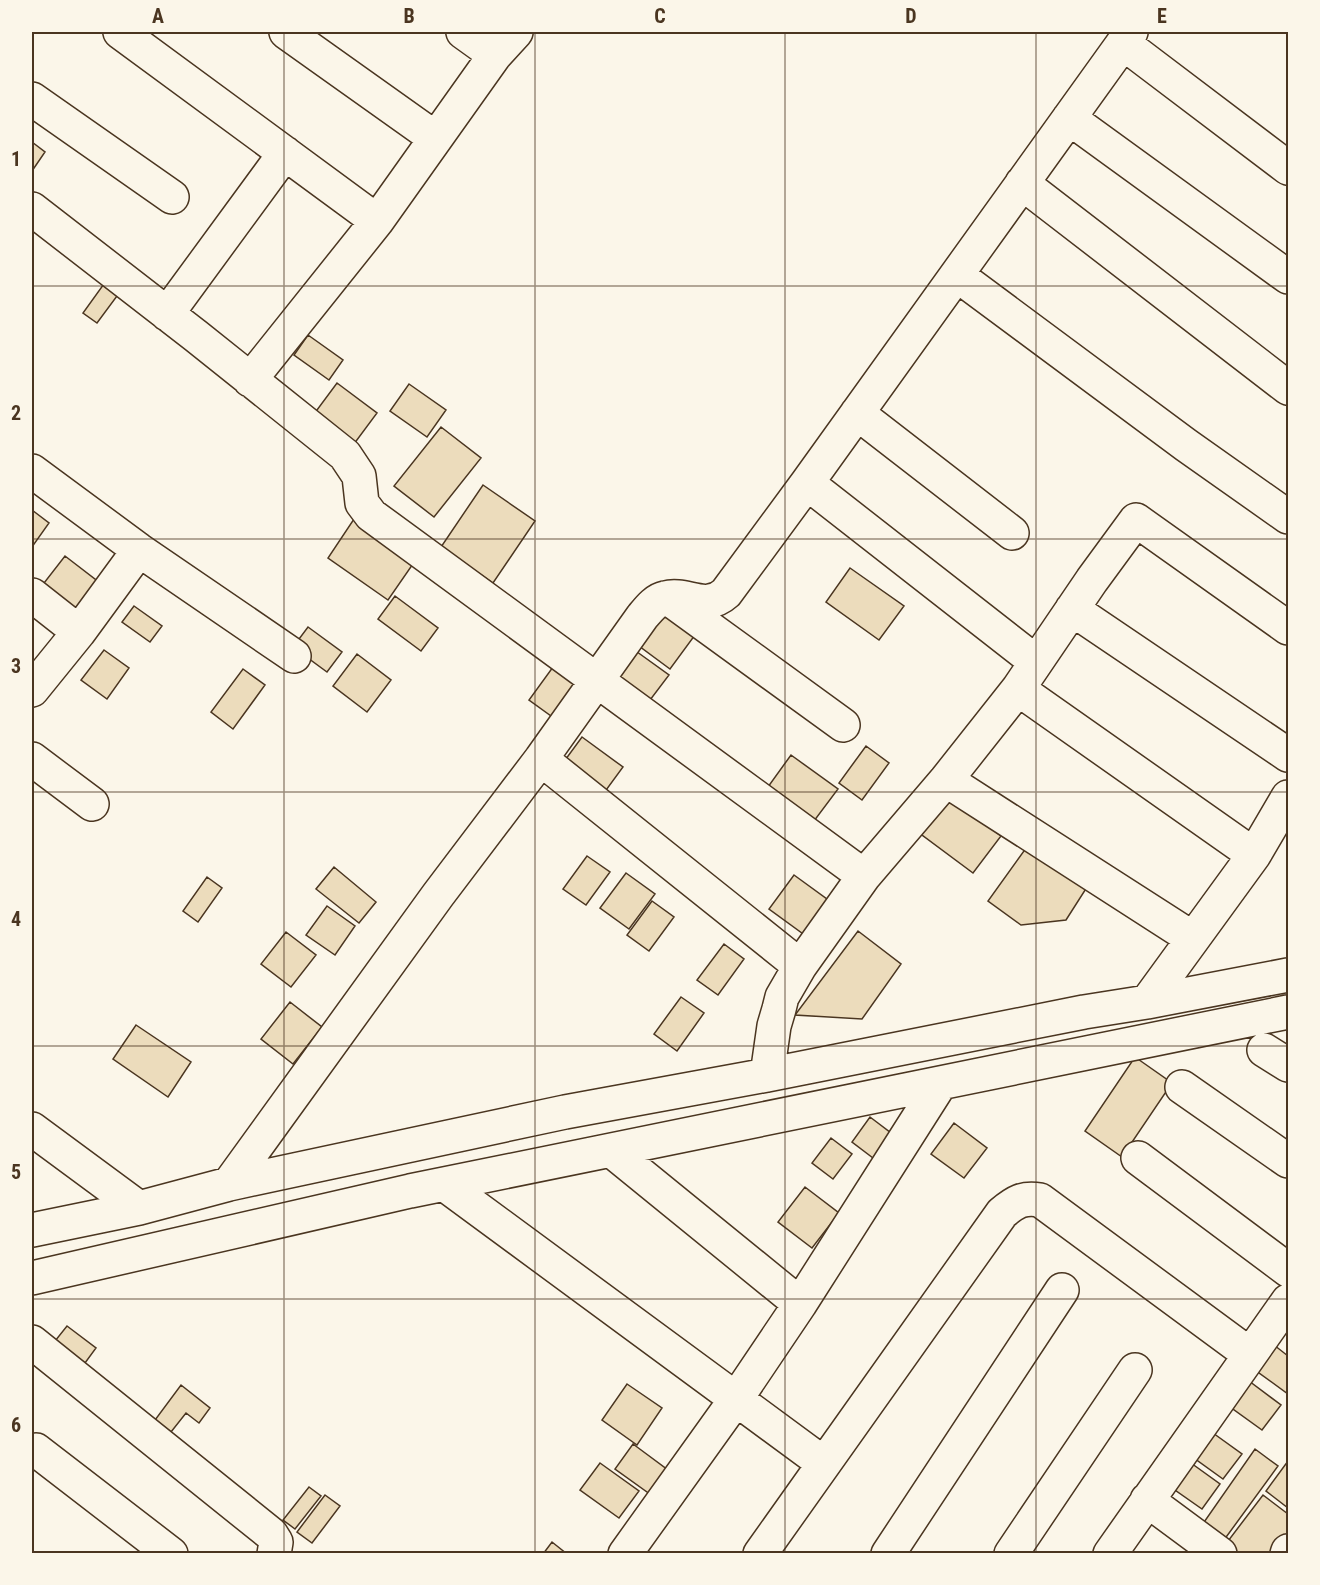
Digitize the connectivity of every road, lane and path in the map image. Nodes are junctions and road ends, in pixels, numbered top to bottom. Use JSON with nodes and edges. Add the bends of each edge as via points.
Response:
{"nodes":[{"id":1,"x":120,"y":32,"type":"edge"},
{"id":2,"x":286,"y":32,"type":"edge"},
{"id":3,"x":463,"y":32,"type":"edge"},
{"id":4,"x":1127,"y":37,"type":"edge"},
{"id":5,"x":506,"y":43,"type":"edge"},
{"id":6,"x":32,"y":99,"type":"edge"},
{"id":7,"x":1069,"y":118,"type":"junction"},
{"id":8,"x":435,"y":138,"type":"junction"},
{"id":9,"x":285,"y":153,"type":"junction"},
{"id":10,"x":1288,"y":168,"type":"edge"},
{"id":11,"x":1022,"y":183,"type":"junction"},
{"id":12,"x":172,"y":197,"type":"dead end"},
{"id":13,"x":32,"y":209,"type":"edge"},
{"id":14,"x":377,"y":221,"type":"junction"},
{"id":15,"x":957,"y":275,"type":"junction"},
{"id":16,"x":1288,"y":277,"type":"edge"},
{"id":17,"x":167,"y":314,"type":"junction"},
{"id":18,"x":250,"y":380,"type":"junction"},
{"id":19,"x":1288,"y":388,"type":"edge"},
{"id":20,"x":857,"y":413,"type":"junction"},
{"id":21,"x":32,"y":471,"type":"edge"},
{"id":22,"x":807,"y":483,"type":"junction"},
{"id":23,"x":1288,"y":517,"type":"edge"},
{"id":24,"x":1012,"y":533,"type":"dead end"},
{"id":25,"x":139,"y":550,"type":"junction"},
{"id":26,"x":32,"y":595,"type":"edge"},
{"id":27,"x":666,"y":597,"type":"junction"},
{"id":28,"x":1072,"y":609,"type":"junction"},
{"id":29,"x":1288,"y":628,"type":"edge"},
{"id":30,"x":79,"y":632,"type":"junction"},
{"id":31,"x":294,"y":656,"type":"dead end"},
{"id":32,"x":1036,"y":662,"type":"junction"},
{"id":33,"x":597,"y":681,"type":"junction"},
{"id":34,"x":1018,"y":689,"type":"junction"},
{"id":35,"x":32,"y":690,"type":"edge"},
{"id":36,"x":843,"y":725,"type":"dead end"},
{"id":37,"x":1288,"y":755,"type":"edge"},
{"id":38,"x":32,"y":759,"type":"edge"},
{"id":39,"x":541,"y":759,"type":"junction"},
{"id":40,"x":946,"y":780,"type":"junction"},
{"id":41,"x":1288,"y":796,"type":"edge"},
{"id":42,"x":92,"y":804,"type":"dead end"},
{"id":43,"x":1254,"y":855,"type":"junction"},
{"id":44,"x":864,"y":876,"type":"junction"},
{"id":45,"x":1192,"y":939,"type":"junction"},
{"id":46,"x":800,"y":966,"type":"junction"},
{"id":47,"x":1288,"y":975,"type":"edge"},
{"id":48,"x":1147,"y":1002,"type":"junction"},
{"id":49,"x":1288,"y":1012,"type":"edge"},
{"id":50,"x":767,"y":1075,"type":"junction"},
{"id":51,"x":940,"y":1084,"type":"junction"},
{"id":52,"x":1182,"y":1087,"type":"dead end"},
{"id":53,"x":32,"y":1129,"type":"edge"},
{"id":54,"x":612,"y":1151,"type":"junction"},
{"id":55,"x":1138,"y":1158,"type":"dead end"},
{"id":56,"x":1288,"y":1161,"type":"edge"},
{"id":57,"x":229,"y":1184,"type":"junction"},
{"id":58,"x":444,"y":1184,"type":"junction"},
{"id":59,"x":139,"y":1208,"type":"junction"},
{"id":60,"x":32,"y":1230,"type":"edge"},
{"id":61,"x":1288,"y":1269,"type":"edge"},
{"id":62,"x":32,"y":1278,"type":"edge"},
{"id":63,"x":1062,"y":1290,"type":"dead end"},
{"id":64,"x":1288,"y":1300,"type":"edge"},
{"id":65,"x":800,"y":1304,"type":"junction"},
{"id":66,"x":32,"y":1345,"type":"edge"},
{"id":67,"x":1250,"y":1354,"type":"junction"},
{"id":68,"x":1135,"y":1370,"type":"dead end"},
{"id":69,"x":736,"y":1399,"type":"junction"},
{"id":70,"x":36,"y":1450,"type":"dead end"},
{"id":71,"x":823,"y":1462,"type":"junction"},
{"id":72,"x":1147,"y":1500,"type":"junction"},
{"id":73,"x":171,"y":1554,"type":"edge"},
{"id":74,"x":274,"y":1554,"type":"edge"},
{"id":75,"x":625,"y":1554,"type":"edge"},
{"id":76,"x":760,"y":1554,"type":"edge"},
{"id":77,"x":888,"y":1554,"type":"edge"},
{"id":78,"x":1011,"y":1554,"type":"edge"},
{"id":79,"x":1110,"y":1554,"type":"edge"},
{"id":80,"x":1220,"y":1554,"type":"edge"}],
"edges":[{"from":1,"to":9,"type":"street"},
{"from":2,"to":8,"type":"street"},
{"from":3,"to":5,"type":"street"},
{"from":4,"to":7,"type":"street"},
{"from":4,"to":10,"type":"street"},
{"from":5,"to":8,"type":"street"},
{"from":6,"to":12,"type":"street"},
{"from":7,"to":11,"type":"street"},
{"from":7,"to":16,"type":"street"},
{"from":8,"to":14,"type":"street"},
{"from":9,"to":14,"type":"street"},
{"from":9,"to":17,"type":"street"},
{"from":11,"to":15,"type":"street"},
{"from":11,"to":19,"type":"street"},
{"from":13,"to":17,"type":"street"},
{"from":14,"to":18,"type":"street"},
{"from":15,"to":20,"type":"street"},
{"from":15,"to":23,"type":"street"},
{"from":17,"to":18,"type":"street"},
{"from":18,"to":33,"type":"street","via":[[345,455],[359,476],[362,503],[371,515]]},
{"from":20,"to":22,"type":"street"},
{"from":20,"to":24,"type":"street"},
{"from":21,"to":25,"type":"street"},
{"from":22,"to":27,"type":"street","via":[[719,599],[710,602]]},
{"from":22,"to":32,"type":"street"},
{"from":25,"to":30,"type":"street"},
{"from":25,"to":31,"type":"street"},
{"from":26,"to":30,"type":"street"},
{"from":27,"to":33,"type":"street","via":[[642,617]]},
{"from":27,"to":36,"type":"street"},
{"from":28,"to":29,"type":"street","via":[[1136,520]]},
{"from":28,"to":32,"type":"street"},
{"from":28,"to":37,"type":"street"},
{"from":30,"to":35,"type":"street"},
{"from":32,"to":34,"type":"street"},
{"from":33,"to":39,"type":"street"},
{"from":33,"to":44,"type":"street"},
{"from":34,"to":40,"type":"street"},
{"from":34,"to":43,"type":"street"},
{"from":38,"to":42,"type":"street"},
{"from":39,"to":46,"type":"street"},
{"from":39,"to":57,"type":"street"},
{"from":40,"to":44,"type":"street"},
{"from":40,"to":45,"type":"street"},
{"from":41,"to":43,"type":"street"},
{"from":43,"to":45,"type":"street"},
{"from":44,"to":46,"type":"street"},
{"from":45,"to":48,"type":"street"},
{"from":46,"to":50,"type":"street","via":[[778,1009]]},
{"from":47,"to":48,"type":"street"},
{"from":48,"to":50,"type":"street"},
{"from":49,"to":51,"type":"street"},
{"from":50,"to":57,"type":"street","via":[[554,1114]]},
{"from":51,"to":54,"type":"street"},
{"from":51,"to":65,"type":"street"},
{"from":52,"to":56,"type":"street"},
{"from":53,"to":59,"type":"street"},
{"from":54,"to":58,"type":"street"},
{"from":54,"to":65,"type":"street"},
{"from":55,"to":61,"type":"street"},
{"from":57,"to":59,"type":"street"},
{"from":58,"to":62,"type":"street"},
{"from":58,"to":69,"type":"street"},
{"from":59,"to":60,"type":"street"},
{"from":63,"to":77,"type":"street"},
{"from":64,"to":67,"type":"street"},
{"from":65,"to":69,"type":"street"},
{"from":66,"to":74,"type":"street","via":[[271,1534],[276,1542]]},
{"from":67,"to":71,"type":"street","via":[[1040,1200],[1028,1198],[1015,1202],[1002,1213]]},
{"from":67,"to":72,"type":"street"},
{"from":68,"to":78,"type":"street"},
{"from":69,"to":71,"type":"street"},
{"from":69,"to":75,"type":"street"},
{"from":70,"to":73,"type":"street"},
{"from":71,"to":76,"type":"street"},
{"from":72,"to":79,"type":"street"},
{"from":72,"to":80,"type":"street"}]}
